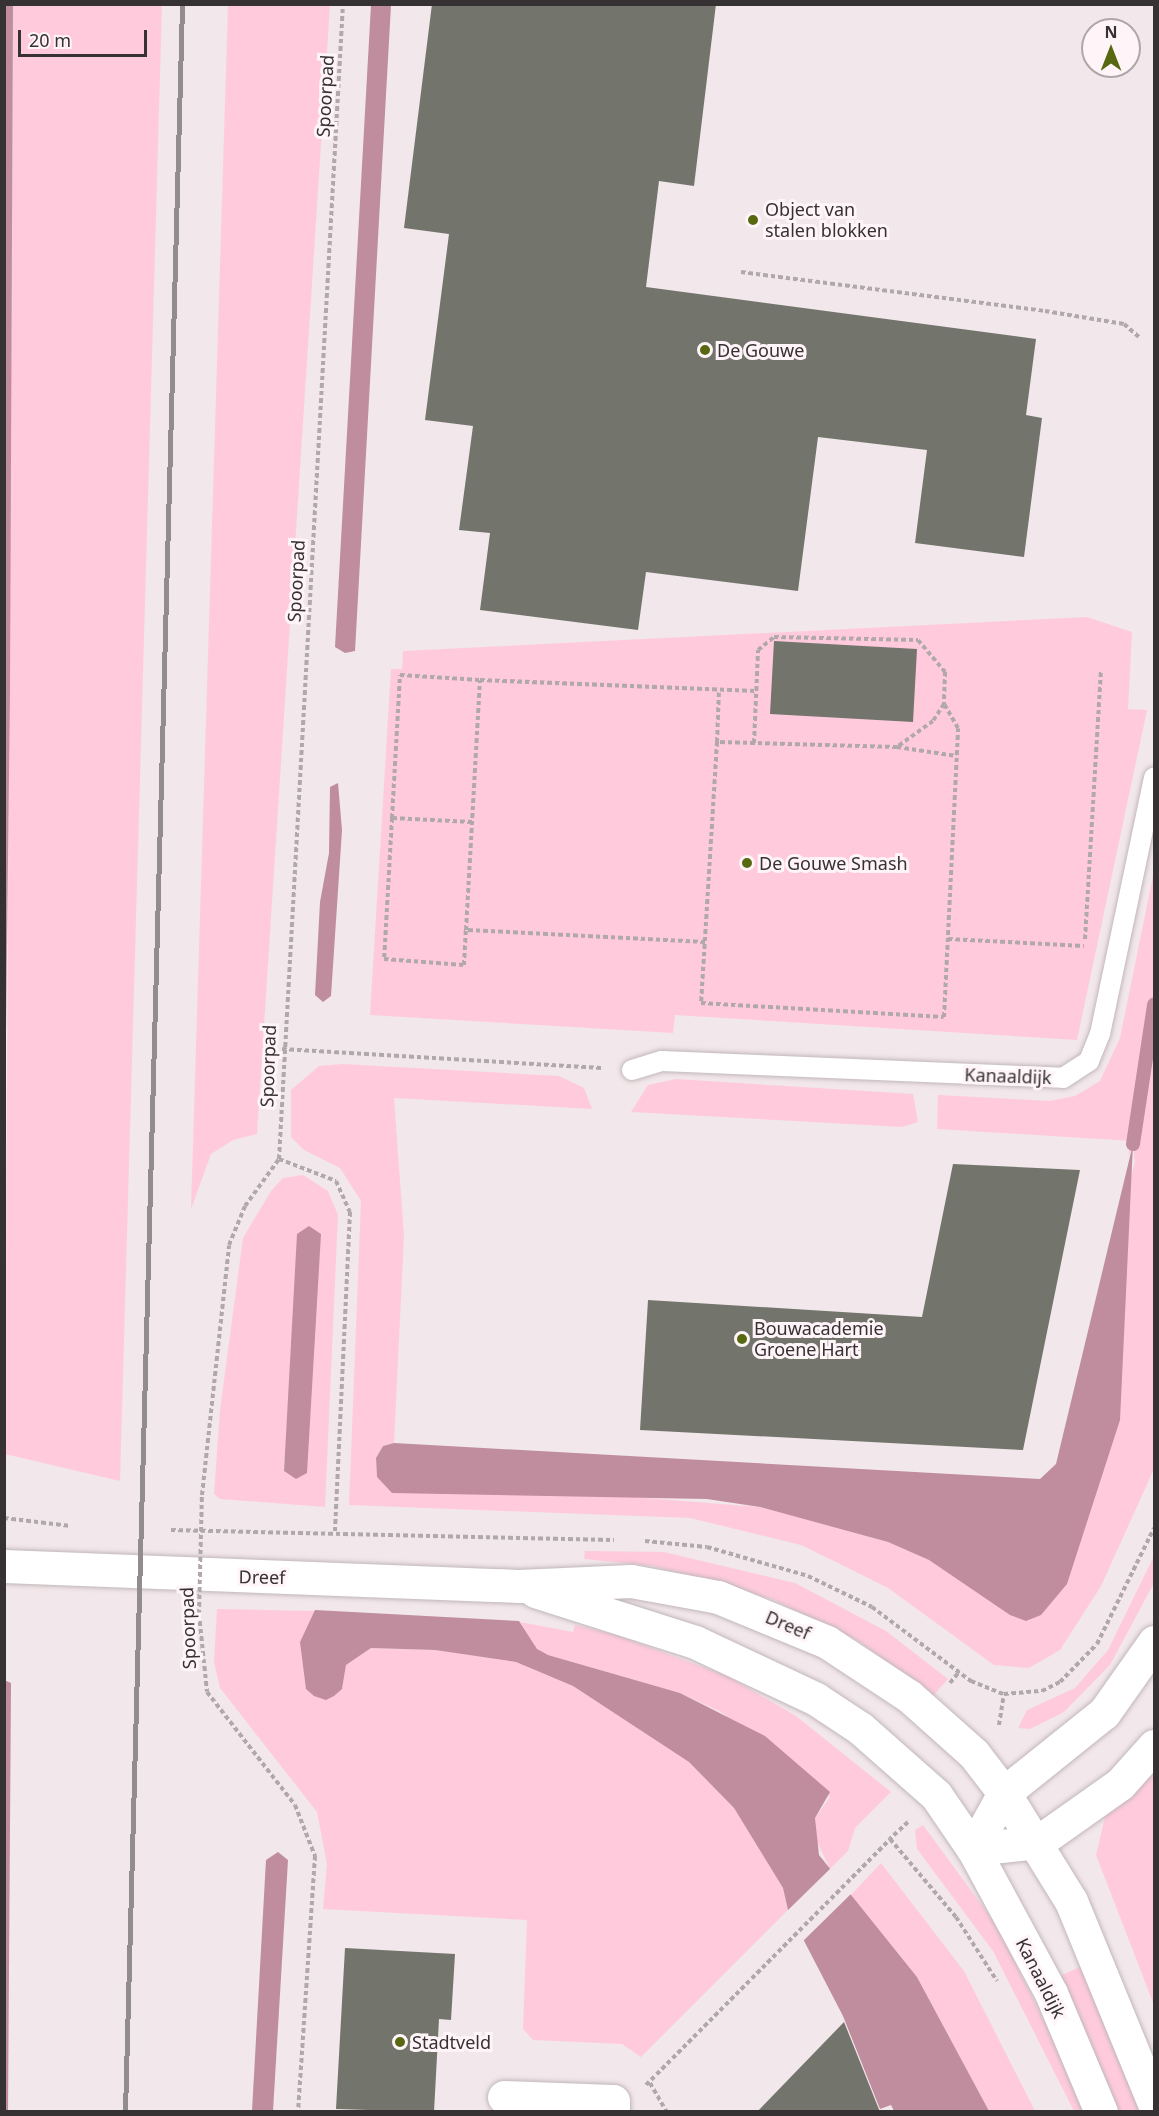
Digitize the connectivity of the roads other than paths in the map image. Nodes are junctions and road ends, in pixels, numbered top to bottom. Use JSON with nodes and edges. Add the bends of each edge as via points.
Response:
{"nodes":[{"id":1,"x":1155,"y":778,"type":"edge"},
{"id":2,"x":632,"y":1070,"type":"road end"},
{"id":3,"x":4,"y":1566,"type":"edge"},
{"id":4,"x":519,"y":1586,"type":"junction"},
{"id":5,"x":1155,"y":1642,"type":"edge"},
{"id":6,"x":1155,"y":1746,"type":"edge"},
{"id":7,"x":1004,"y":1793,"type":"junction"},
{"id":8,"x":1038,"y":1842,"type":"junction"},
{"id":9,"x":973,"y":1849,"type":"junction"},
{"id":10,"x":504,"y":2097,"type":"dead end"},
{"id":11,"x":1155,"y":2103,"type":"edge"},
{"id":12,"x":613,"y":2106,"type":"edge"},
{"id":13,"x":1101,"y":2112,"type":"edge"}],
"edges":[{"from":1,"to":2,"type":"lane","name":"Kanaaldijk","via":[[1100,1034],[1089,1061],[1063,1078],[662,1061]]},
{"from":3,"to":4,"type":"main road","name":"Dreef"},
{"from":4,"to":7,"type":"main road","name":"Dreef","via":[[631,1581],[718,1597],[774,1618],[827,1642],[909,1695],[974,1754]]},
{"from":4,"to":9,"type":"main road","name":"Dreef","via":[[695,1642],[816,1699],[860,1728],[936,1795]]},
{"from":5,"to":7,"type":"main road","via":[[1104,1713]]},
{"from":6,"to":8,"type":"main road","via":[[1119,1784]]},
{"from":7,"to":8,"type":"main road"},
{"from":7,"to":9,"type":"main road"},
{"from":8,"to":9,"type":"main road"},
{"from":8,"to":11,"type":"main road","via":[[1071,1901]]},
{"from":9,"to":13,"type":"main road","name":"Kanaaldijk","via":[[1051,1993]]},
{"from":10,"to":12,"type":"main road"}]}
